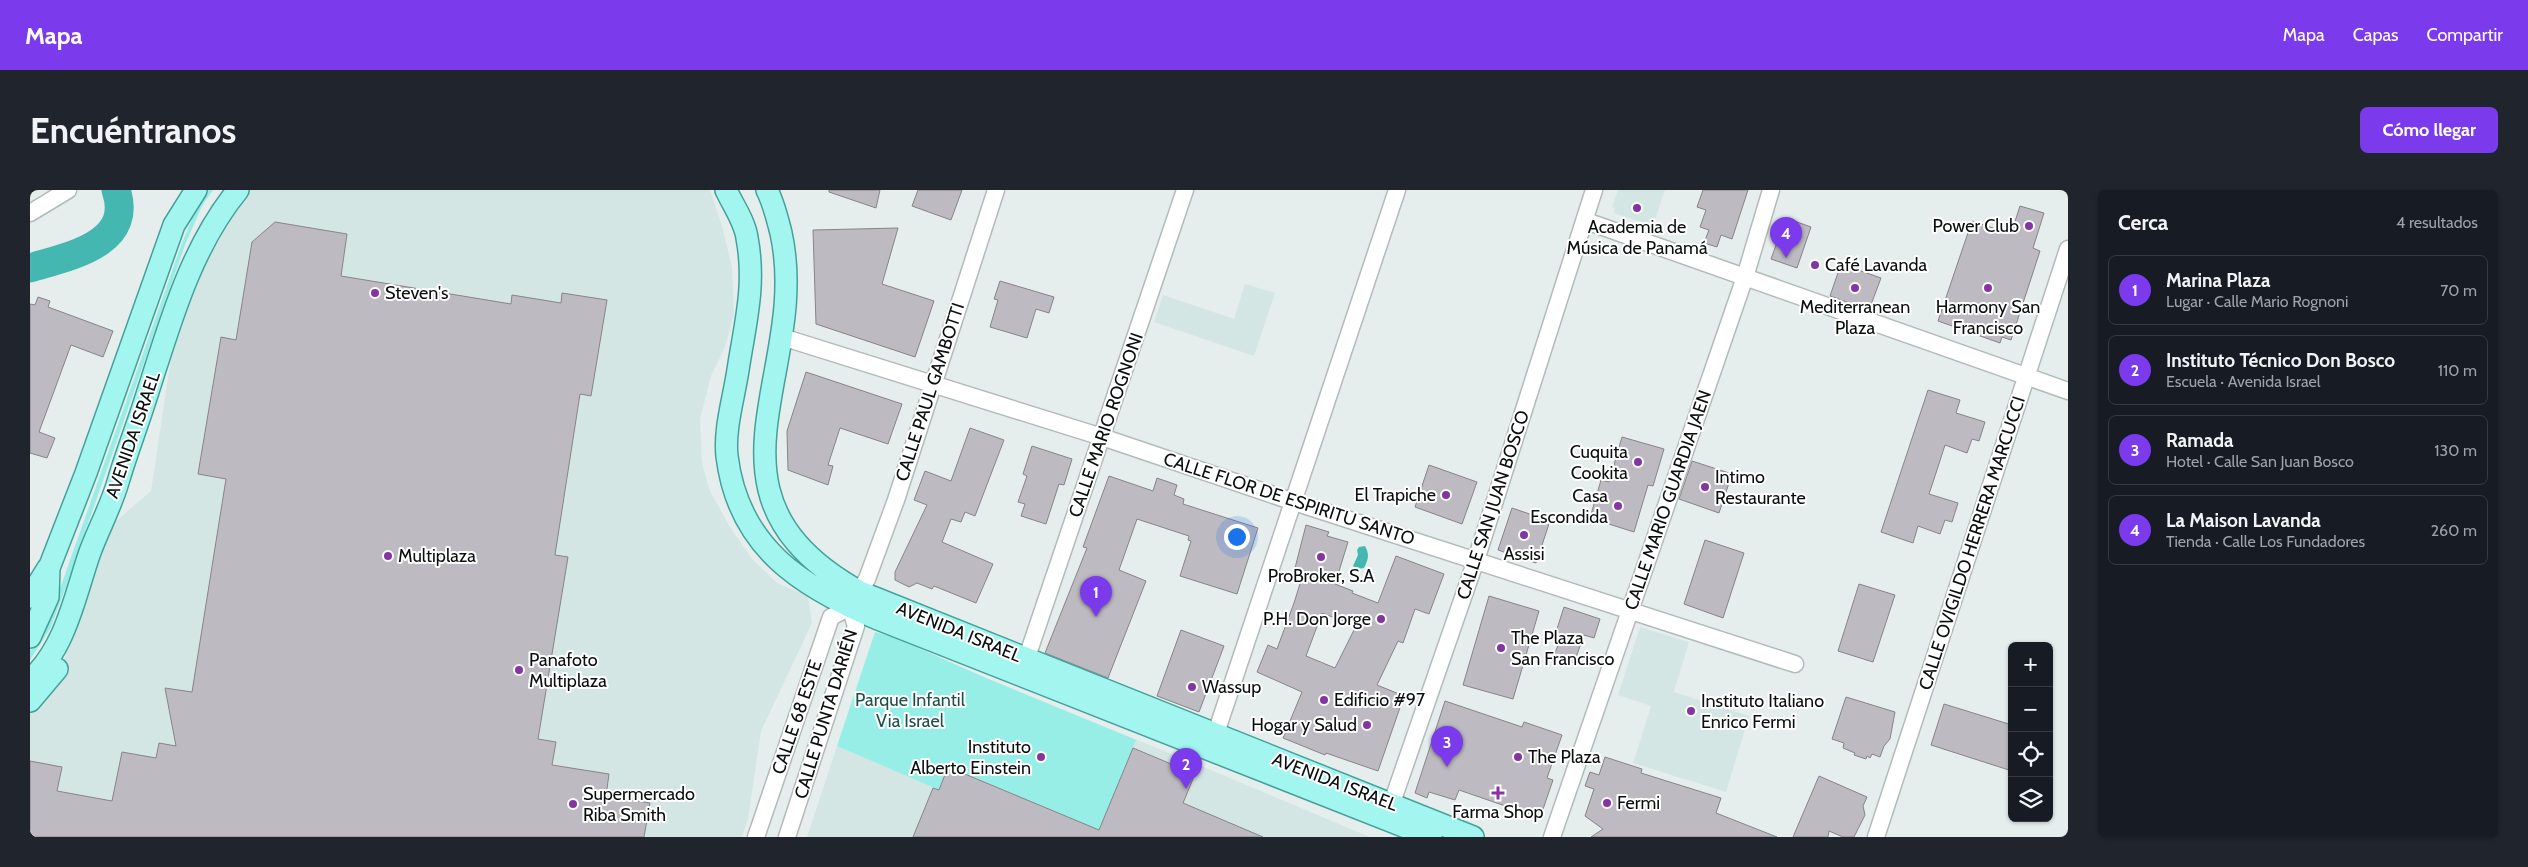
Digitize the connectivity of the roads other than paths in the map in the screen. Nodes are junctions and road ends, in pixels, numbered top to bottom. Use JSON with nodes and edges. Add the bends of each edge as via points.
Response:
{"nodes":[{"id":1,"x":68,"y":190,"type":"edge"},
{"id":2,"x":196,"y":190,"type":"edge"},
{"id":3,"x":238,"y":190,"type":"edge"},
{"id":4,"x":726,"y":190,"type":"edge"},
{"id":5,"x":996,"y":190,"type":"edge"},
{"id":6,"x":1185,"y":190,"type":"edge"},
{"id":7,"x":1398,"y":190,"type":"edge"},
{"id":8,"x":1594,"y":190,"type":"edge"},
{"id":9,"x":1772,"y":190,"type":"edge"},
{"id":10,"x":773,"y":195,"type":"edge"},
{"id":11,"x":30,"y":213,"type":"edge"},
{"id":12,"x":1586,"y":222,"type":"junction"},
{"id":13,"x":2068,"y":249,"type":"edge"},
{"id":14,"x":1745,"y":277,"type":"junction"},
{"id":15,"x":782,"y":336,"type":"junction"},
{"id":16,"x":2025,"y":376,"type":"junction"},
{"id":17,"x":932,"y":384,"type":"junction"},
{"id":18,"x":2068,"y":391,"type":"edge"},
{"id":19,"x":1102,"y":437,"type":"junction"},
{"id":20,"x":1294,"y":502,"type":"junction"},
{"id":21,"x":1476,"y":560,"type":"junction"},
{"id":22,"x":48,"y":568,"type":"junction"},
{"id":23,"x":30,"y":597,"type":"edge"},
{"id":24,"x":855,"y":600,"type":"junction"},
{"id":25,"x":1629,"y":612,"type":"junction"},
{"id":26,"x":66,"y":629,"type":"junction"},
{"id":27,"x":30,"y":637,"type":"edge"},
{"id":28,"x":1026,"y":660,"type":"junction"},
{"id":29,"x":1795,"y":664,"type":"dead end"},
{"id":30,"x":30,"y":680,"type":"edge"},
{"id":31,"x":30,"y":701,"type":"edge"},
{"id":32,"x":1213,"y":743,"type":"junction"},
{"id":33,"x":1389,"y":812,"type":"junction"},
{"id":34,"x":756,"y":837,"type":"edge"},
{"id":35,"x":788,"y":837,"type":"edge"},
{"id":36,"x":1431,"y":837,"type":"edge"},
{"id":37,"x":1473,"y":837,"type":"edge"},
{"id":38,"x":1552,"y":837,"type":"edge"},
{"id":39,"x":1876,"y":837,"type":"edge"}],
"edges":[{"from":1,"to":11,"type":"street"},
{"from":2,"to":22,"type":"main road","name":"AVENIDA ISRAEL","via":[[174,225],[86,473]]},
{"from":3,"to":26,"type":"main road","name":"AVENIDA ISRAEL","via":[[204,242],[180,297]]},
{"from":4,"to":24,"type":"main road","name":"AVENIDA ISRAEL","via":[[747,236],[752,269],[749,314],[729,423],[727,455],[736,492],[750,528],[800,580]]},
{"from":5,"to":17,"type":"street","name":"CALLE PAUL GAMBOTTI"},
{"from":6,"to":19,"type":"street","name":"CALLE MARIO ROGNONI"},
{"from":7,"to":20,"type":"street"},
{"from":8,"to":12,"type":"street","name":"CALLE SAN JUAN BOSCO"},
{"from":9,"to":14,"type":"street","name":"CALLE MARIO GUARDIA JAEN"},
{"from":10,"to":15,"type":"main road","name":"AVENIDA ISRAEL","via":[[786,257],[787,293]]},
{"from":12,"to":14,"type":"street"},
{"from":12,"to":21,"type":"street","name":"CALLE SAN JUAN BOSCO"},
{"from":13,"to":16,"type":"street","name":"CALLE OVIGILDO HERRERA MARCUCCI"},
{"from":14,"to":16,"type":"street"},
{"from":14,"to":25,"type":"street","name":"CALLE MARIO GUARDIA JAEN"},
{"from":15,"to":17,"type":"street","name":"CALLE FLOR DE ESPIRITU SANTO"},
{"from":15,"to":24,"type":"main road","name":"AVENIDA ISRAEL","via":[[765,424],[763,462],[772,500],[801,549]]},
{"from":16,"to":18,"type":"street"},
{"from":16,"to":39,"type":"street","name":"CALLE OVIGILDO HERRERA MARCUCCI"},
{"from":17,"to":19,"type":"street","name":"CALLE FLOR DE ESPIRITU SANTO"},
{"from":17,"to":24,"type":"street","name":"CALLE PAUL GAMBOTTI","via":[[896,500],[867,579]]},
{"from":19,"to":20,"type":"street","name":"CALLE FLOR DE ESPIRITU SANTO"},
{"from":19,"to":28,"type":"street","name":"CALLE MARIO ROGNONI"},
{"from":20,"to":21,"type":"street","name":"CALLE FLOR DE ESPIRITU SANTO"},
{"from":20,"to":32,"type":"street"},
{"from":21,"to":25,"type":"street","name":"CALLE FLOR DE ESPIRITU SANTO"},
{"from":21,"to":33,"type":"street","name":"CALLE SAN JUAN BOSCO"},
{"from":22,"to":23,"type":"main road"},
{"from":22,"to":27,"type":"main road","name":"AVENIDA ISRAEL","via":[[48,597]]},
{"from":24,"to":28,"type":"main road","name":"AVENIDA ISRAEL"},
{"from":24,"to":32,"type":"main road","name":"AVENIDA ISRAEL"},
{"from":24,"to":34,"type":"street","name":"CALLE 68 ESTE","via":[[831,617]]},
{"from":24,"to":35,"type":"street","name":"CALLE PUNTA DARIÉN","via":[[856,626]]},
{"from":25,"to":29,"type":"street","name":"CALLE FLOR DE ESPIRITU SANTO"},
{"from":25,"to":38,"type":"street","name":"CALLE MARIO GUARDIA JAEN"},
{"from":26,"to":30,"type":"main road","name":"AVENIDA ISRAEL"},
{"from":26,"to":31,"type":"main road","via":[[66,656]]},
{"from":28,"to":32,"type":"main road","name":"AVENIDA ISRAEL"},
{"from":32,"to":33,"type":"main road","name":"AVENIDA ISRAEL"},
{"from":33,"to":36,"type":"main road","name":"AVENIDA ISRAEL"},
{"from":33,"to":37,"type":"main road","name":"AVENIDA ISRAEL"}]}
